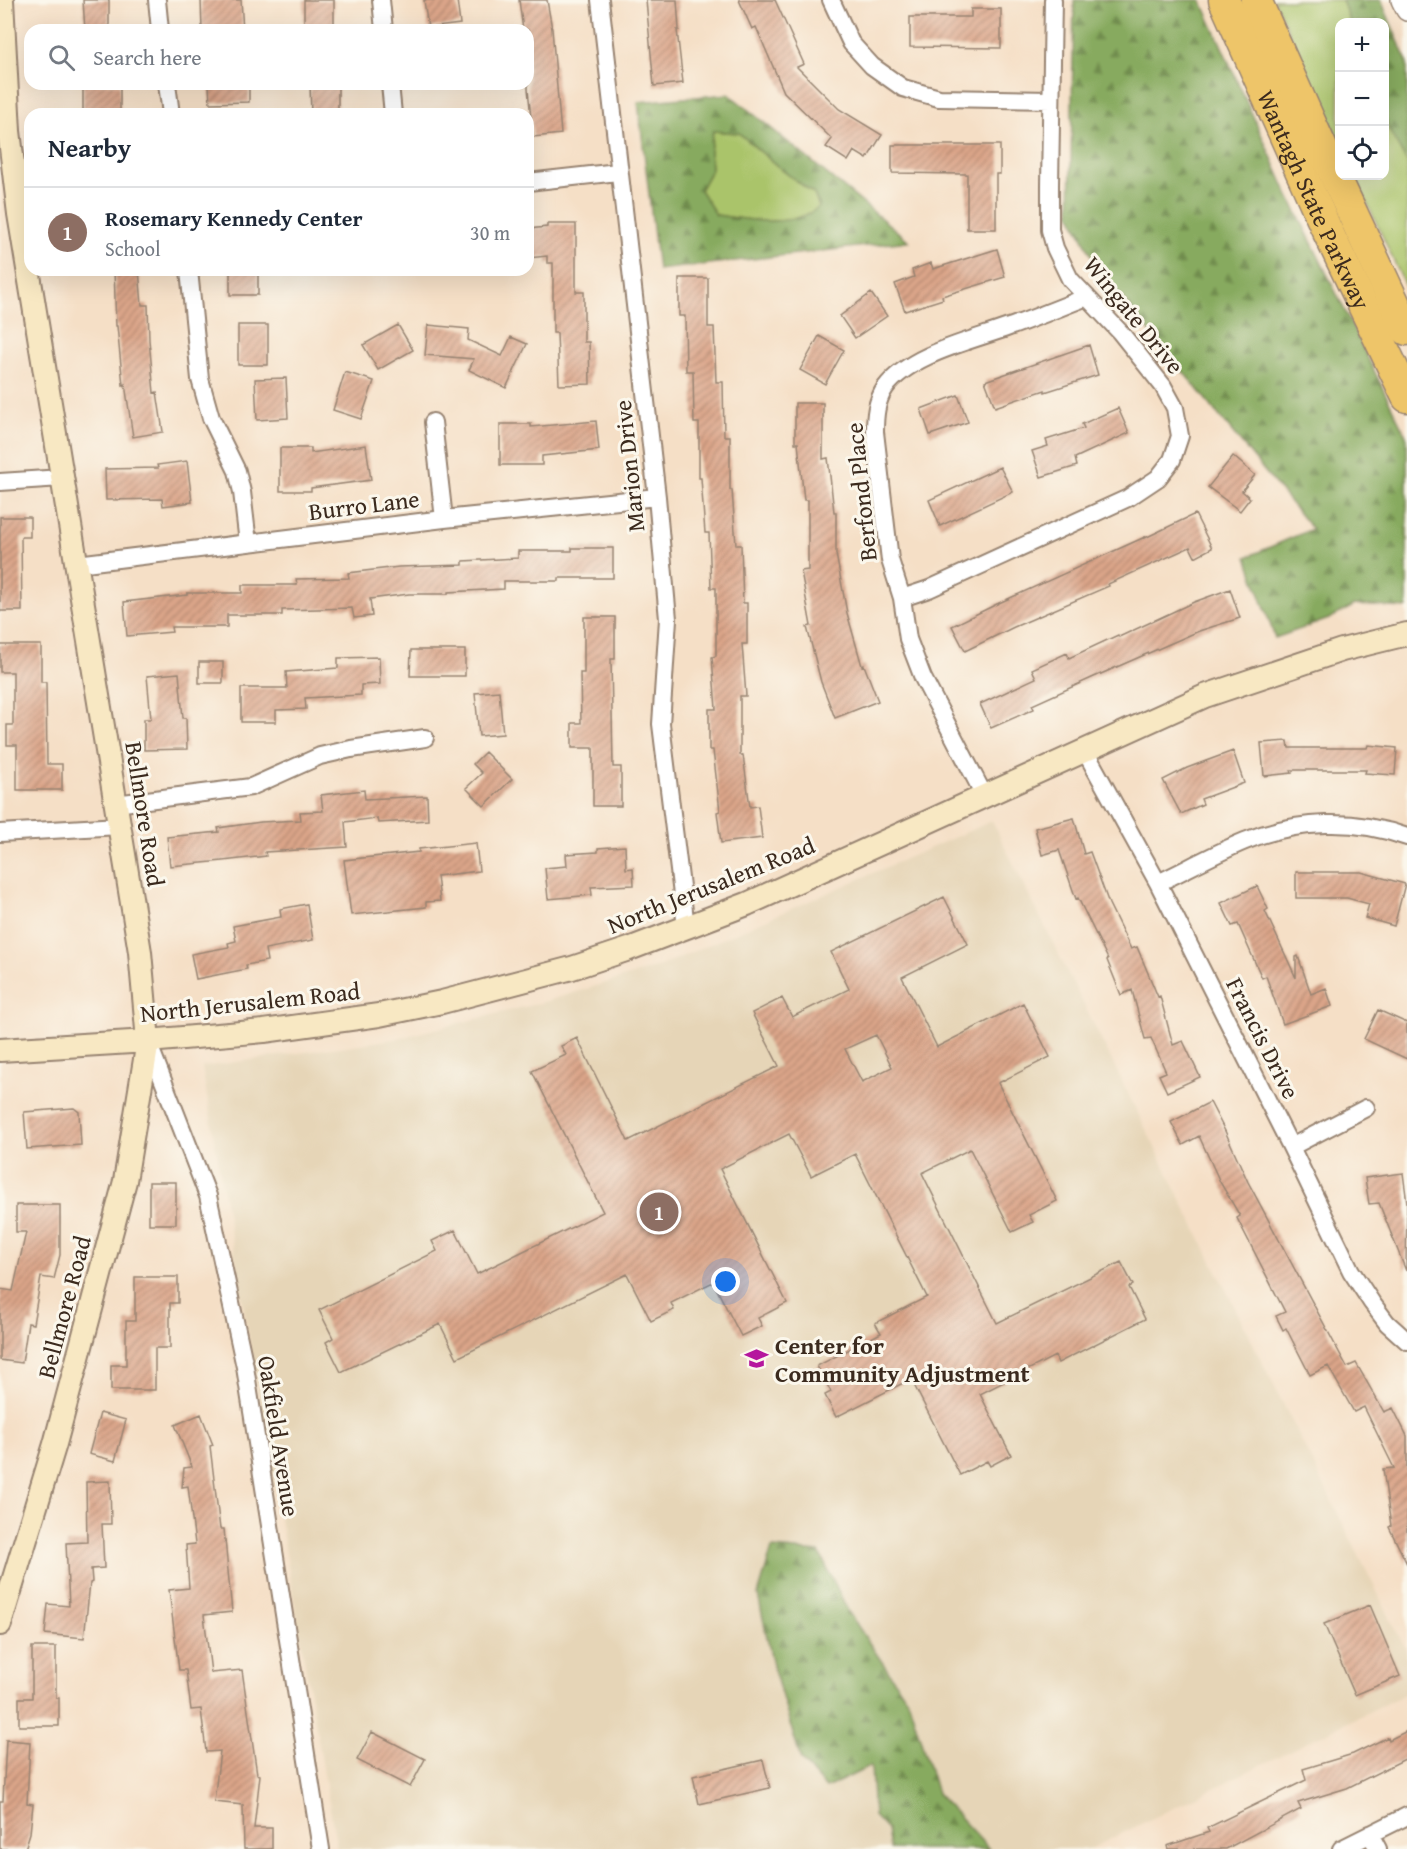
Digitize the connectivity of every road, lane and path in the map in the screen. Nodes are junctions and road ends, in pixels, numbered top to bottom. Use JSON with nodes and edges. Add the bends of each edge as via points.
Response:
{"nodes":[{"id":1,"x":2,"y":0,"type":"edge"},
{"id":2,"x":157,"y":0,"type":"edge"},
{"id":3,"x":381,"y":0,"type":"edge"},
{"id":4,"x":600,"y":0,"type":"edge"},
{"id":5,"x":831,"y":0,"type":"edge"},
{"id":6,"x":1053,"y":0,"type":"edge"},
{"id":7,"x":1224,"y":0,"type":"edge"},
{"id":8,"x":1256,"y":0,"type":"edge"},
{"id":9,"x":1402,"y":0,"type":"edge"},
{"id":10,"x":1407,"y":10,"type":"edge"},
{"id":11,"x":159,"y":24,"type":"edge"},
{"id":12,"x":383,"y":24,"type":"edge"},
{"id":13,"x":168,"y":90,"type":"edge"},
{"id":14,"x":391,"y":90,"type":"edge"},
{"id":15,"x":1051,"y":100,"type":"junction"},
{"id":16,"x":170,"y":108,"type":"edge"},
{"id":17,"x":392,"y":108,"type":"edge"},
{"id":18,"x":618,"y":172,"type":"junction"},
{"id":19,"x":8,"y":175,"type":"edge"},
{"id":20,"x":534,"y":181,"type":"edge"},
{"id":21,"x":24,"y":245,"type":"edge"},
{"id":22,"x":29,"y":276,"type":"edge"},
{"id":23,"x":190,"y":276,"type":"edge"},
{"id":24,"x":1087,"y":297,"type":"junction"},
{"id":25,"x":1407,"y":330,"type":"edge"},
{"id":26,"x":1407,"y":397,"type":"edge"},
{"id":27,"x":433,"y":422,"type":"dead end"},
{"id":28,"x":62,"y":478,"type":"junction"},
{"id":29,"x":0,"y":482,"type":"edge"},
{"id":30,"x":657,"y":497,"type":"junction"},
{"id":31,"x":444,"y":519,"type":"junction"},
{"id":32,"x":248,"y":543,"type":"junction"},
{"id":33,"x":77,"y":564,"type":"junction"},
{"id":34,"x":902,"y":598,"type":"junction"},
{"id":35,"x":1407,"y":634,"type":"edge"},
{"id":36,"x":425,"y":738,"type":"dead end"},
{"id":37,"x":1085,"y":751,"type":"junction"},
{"id":38,"x":985,"y":797,"type":"junction"},
{"id":39,"x":117,"y":815,"type":"junction"},
{"id":40,"x":0,"y":834,"type":"edge"},
{"id":41,"x":1407,"y":837,"type":"edge"},
{"id":42,"x":1158,"y":883,"type":"junction"},
{"id":43,"x":686,"y":927,"type":"junction"},
{"id":44,"x":148,"y":1041,"type":"junction"},
{"id":45,"x":0,"y":1050,"type":"edge"},
{"id":46,"x":1366,"y":1108,"type":"dead end"},
{"id":47,"x":1291,"y":1146,"type":"junction"},
{"id":48,"x":1407,"y":1341,"type":"edge"},
{"id":49,"x":0,"y":1624,"type":"edge"},
{"id":50,"x":1407,"y":1816,"type":"edge"},
{"id":51,"x":1374,"y":1842,"type":"edge"},
{"id":52,"x":321,"y":1849,"type":"edge"},
{"id":53,"x":1341,"y":1849,"type":"edge"}],
"edges":[{"from":1,"to":19,"type":"main road","name":"Bellmore Road"},
{"from":2,"to":11,"type":"street"},
{"from":3,"to":12,"type":"street"},
{"from":4,"to":18,"type":"street","name":"Marion Drive"},
{"from":5,"to":15,"type":"street","via":[[851,43],[872,66],[903,88],[939,98]]},
{"from":6,"to":15,"type":"street","name":"Wingate Drive"},
{"from":7,"to":26,"type":"highway","name":"Wantagh State Parkway"},
{"from":8,"to":25,"type":"highway","name":"Wantagh State Parkway"},
{"from":9,"to":10,"type":"street"},
{"from":13,"to":16,"type":"street"},
{"from":14,"to":17,"type":"street"},
{"from":15,"to":24,"type":"street","name":"Wingate Drive","via":[[1050,230],[1070,279]]},
{"from":18,"to":20,"type":"street"},
{"from":18,"to":30,"type":"street","name":"Marion Drive"},
{"from":19,"to":21,"type":"main road","name":"Bellmore Road"},
{"from":22,"to":28,"type":"main road","name":"Bellmore Road"},
{"from":23,"to":32,"type":"street","via":[[200,380],[211,418],[237,471]]},
{"from":24,"to":34,"type":"street","name":"Berfond Place","via":[[932,354],[903,370],[886,387],[876,408],[874,432],[890,560]]},
{"from":24,"to":34,"type":"street","name":"Wingate Drive","via":[[1163,386],[1175,408],[1180,436],[1172,460],[1158,478],[1128,498]]},
{"from":27,"to":31,"type":"street"},
{"from":28,"to":29,"type":"street"},
{"from":28,"to":33,"type":"main road","name":"Bellmore Road"},
{"from":30,"to":31,"type":"street","name":"Burro Lane"},
{"from":30,"to":43,"type":"street","name":"Marion Drive","via":[[668,619],[662,724]]},
{"from":31,"to":32,"type":"street","name":"Burro Lane"},
{"from":32,"to":33,"type":"street","name":"Burro Lane"},
{"from":33,"to":39,"type":"main road","name":"Bellmore Road"},
{"from":34,"to":38,"type":"street","name":"Berfond Place","via":[[908,639],[923,678]]},
{"from":35,"to":37,"type":"main road","name":"North Jerusalem Road","via":[[1342,650],[1205,696]]},
{"from":36,"to":39,"type":"street","via":[[320,756],[251,787]]},
{"from":37,"to":38,"type":"main road","name":"North Jerusalem Road"},
{"from":37,"to":42,"type":"street","name":"Francis Drive"},
{"from":38,"to":43,"type":"main road","name":"North Jerusalem Road","via":[[747,904]]},
{"from":39,"to":40,"type":"street"},
{"from":39,"to":44,"type":"main road","name":"Bellmore Road","via":[[140,952]]},
{"from":41,"to":42,"type":"street","via":[[1352,824],[1282,829],[1246,840]]},
{"from":42,"to":47,"type":"street","name":"Francis Drive"},
{"from":43,"to":44,"type":"main road","name":"North Jerusalem Road","via":[[572,968],[442,1002],[264,1031]]},
{"from":44,"to":45,"type":"main road","name":"North Jerusalem Road"},
{"from":44,"to":49,"type":"main road","name":"Bellmore Road","via":[[125,1181],[55,1444]]},
{"from":44,"to":52,"type":"street","name":"Oakfield Avenue","via":[[208,1196],[231,1300]]},
{"from":46,"to":47,"type":"street"},
{"from":47,"to":48,"type":"street","name":"Francis Drive","via":[[1352,1271],[1372,1304]]},
{"from":50,"to":51,"type":"street"},
{"from":51,"to":53,"type":"street"}]}
